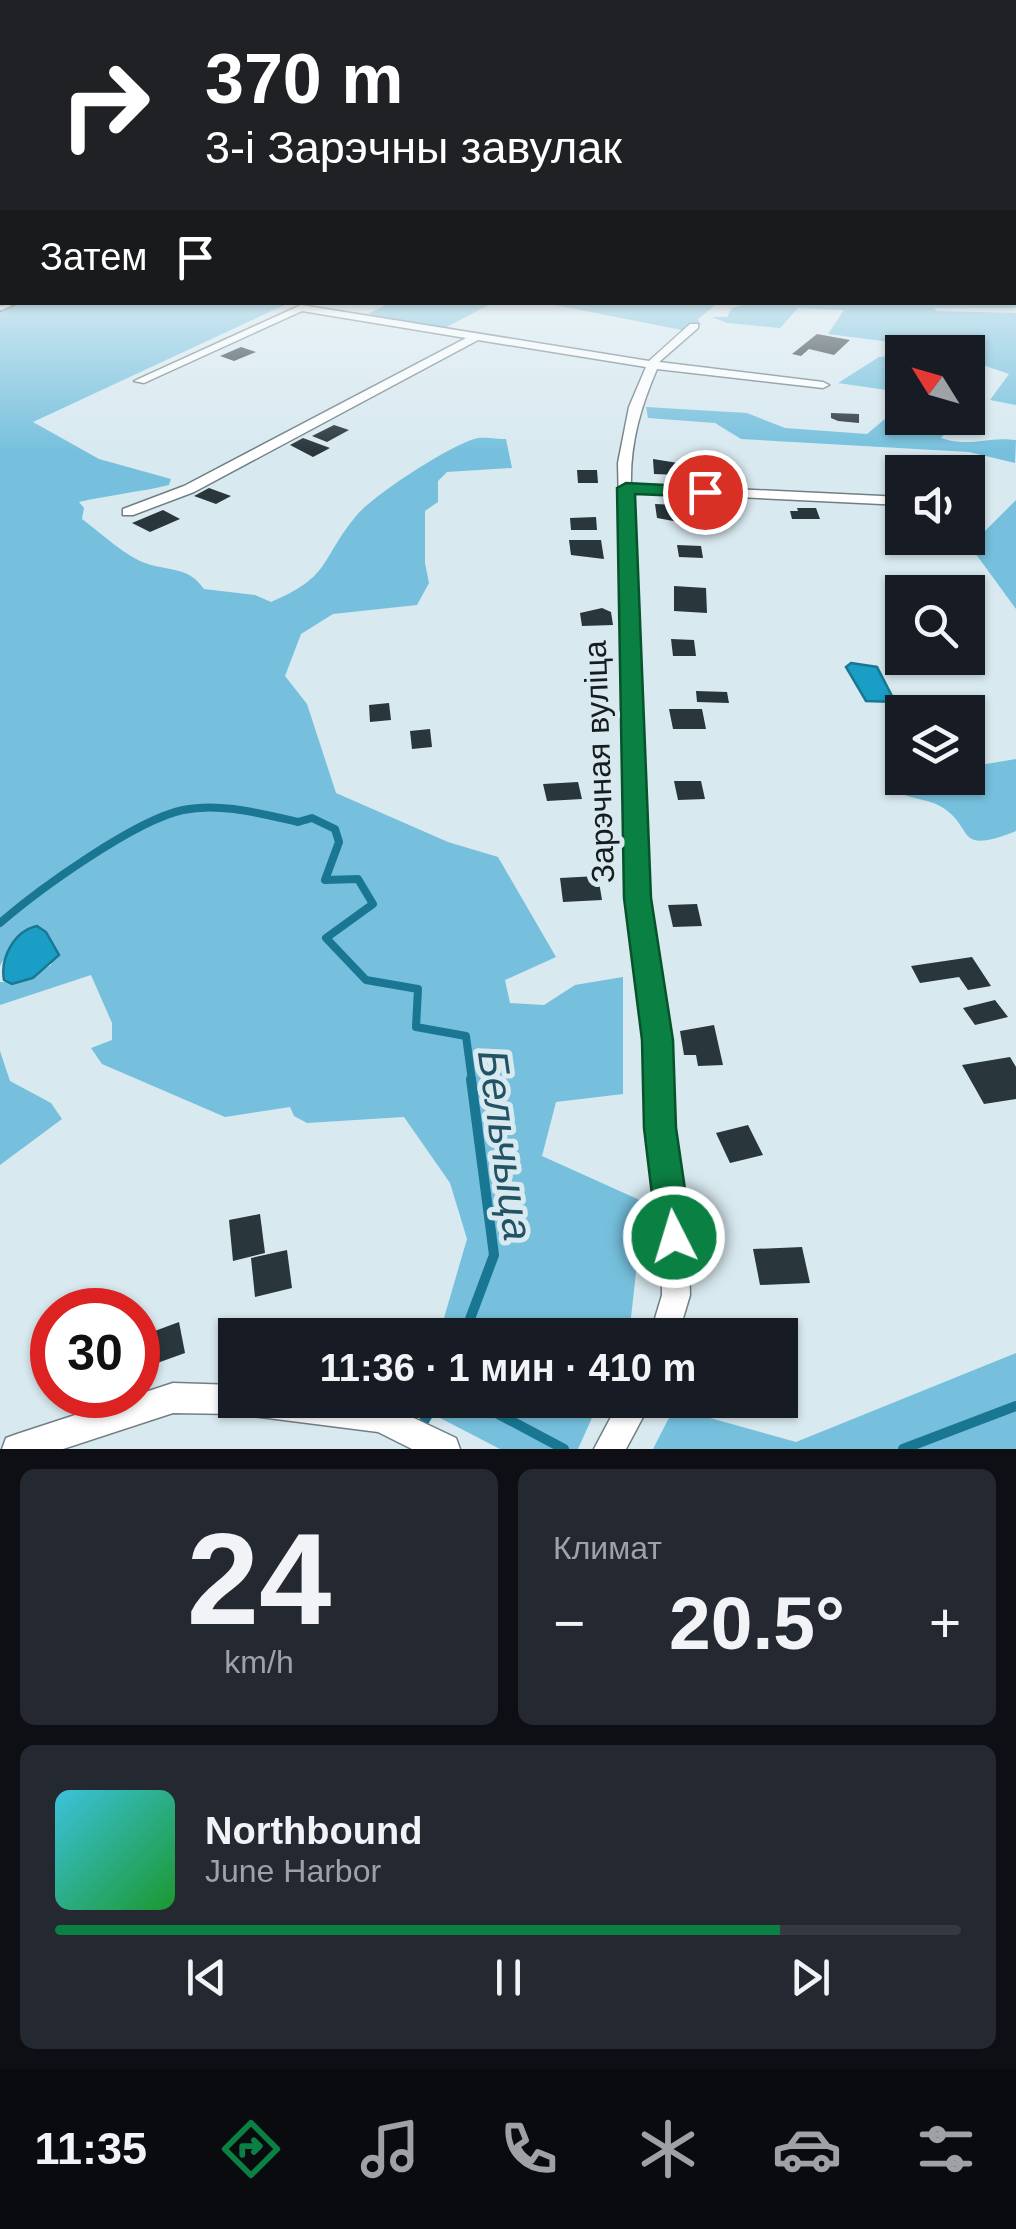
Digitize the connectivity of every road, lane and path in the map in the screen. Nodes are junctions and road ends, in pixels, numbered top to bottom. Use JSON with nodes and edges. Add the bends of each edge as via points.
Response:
{"nodes":[{"id":1,"x":278,"y":317,"type":"edge"},
{"id":2,"x":348,"y":317,"type":"edge"},
{"id":3,"x":694,"y":326,"type":"dead end"},
{"id":4,"x":474,"y":338,"type":"junction"},
{"id":5,"x":653,"y":365,"type":"junction"},
{"id":6,"x":140,"y":381,"type":"dead end"},
{"id":7,"x":823,"y":385,"type":"dead end"},
{"id":8,"x":626,"y":488,"type":"junction"},
{"id":9,"x":885,"y":499,"type":"edge"},
{"id":10,"x":128,"y":512,"type":"dead end"},
{"id":11,"x":669,"y":1318,"type":"edge"},
{"id":12,"x":218,"y":1399,"type":"edge"},
{"id":13,"x":382,"y":1418,"type":"edge"},
{"id":14,"x":627,"y":1418,"type":"edge"},
{"id":15,"x":16,"y":1449,"type":"edge"},
{"id":16,"x":445,"y":1449,"type":"edge"},
{"id":17,"x":609,"y":1449,"type":"edge"}],
"edges":[{"from":1,"to":6,"type":"street"},
{"from":2,"to":4,"type":"street"},
{"from":3,"to":5,"type":"street","name":"Зарэчная вуліца"},
{"from":4,"to":5,"type":"street"},
{"from":4,"to":10,"type":"street","via":[[189,489]]},
{"from":5,"to":7,"type":"street"},
{"from":5,"to":8,"type":"street","name":"Зарэчная вуліца","via":[[633,417]]},
{"from":8,"to":9,"type":"street"},
{"from":8,"to":11,"type":"street","name":"Зарэчная вуліца","via":[[638,898],[674,1208],[676,1295]]},
{"from":12,"to":15,"type":"street","via":[[173,1398]]},
{"from":13,"to":16,"type":"street"},
{"from":14,"to":17,"type":"street"}]}
